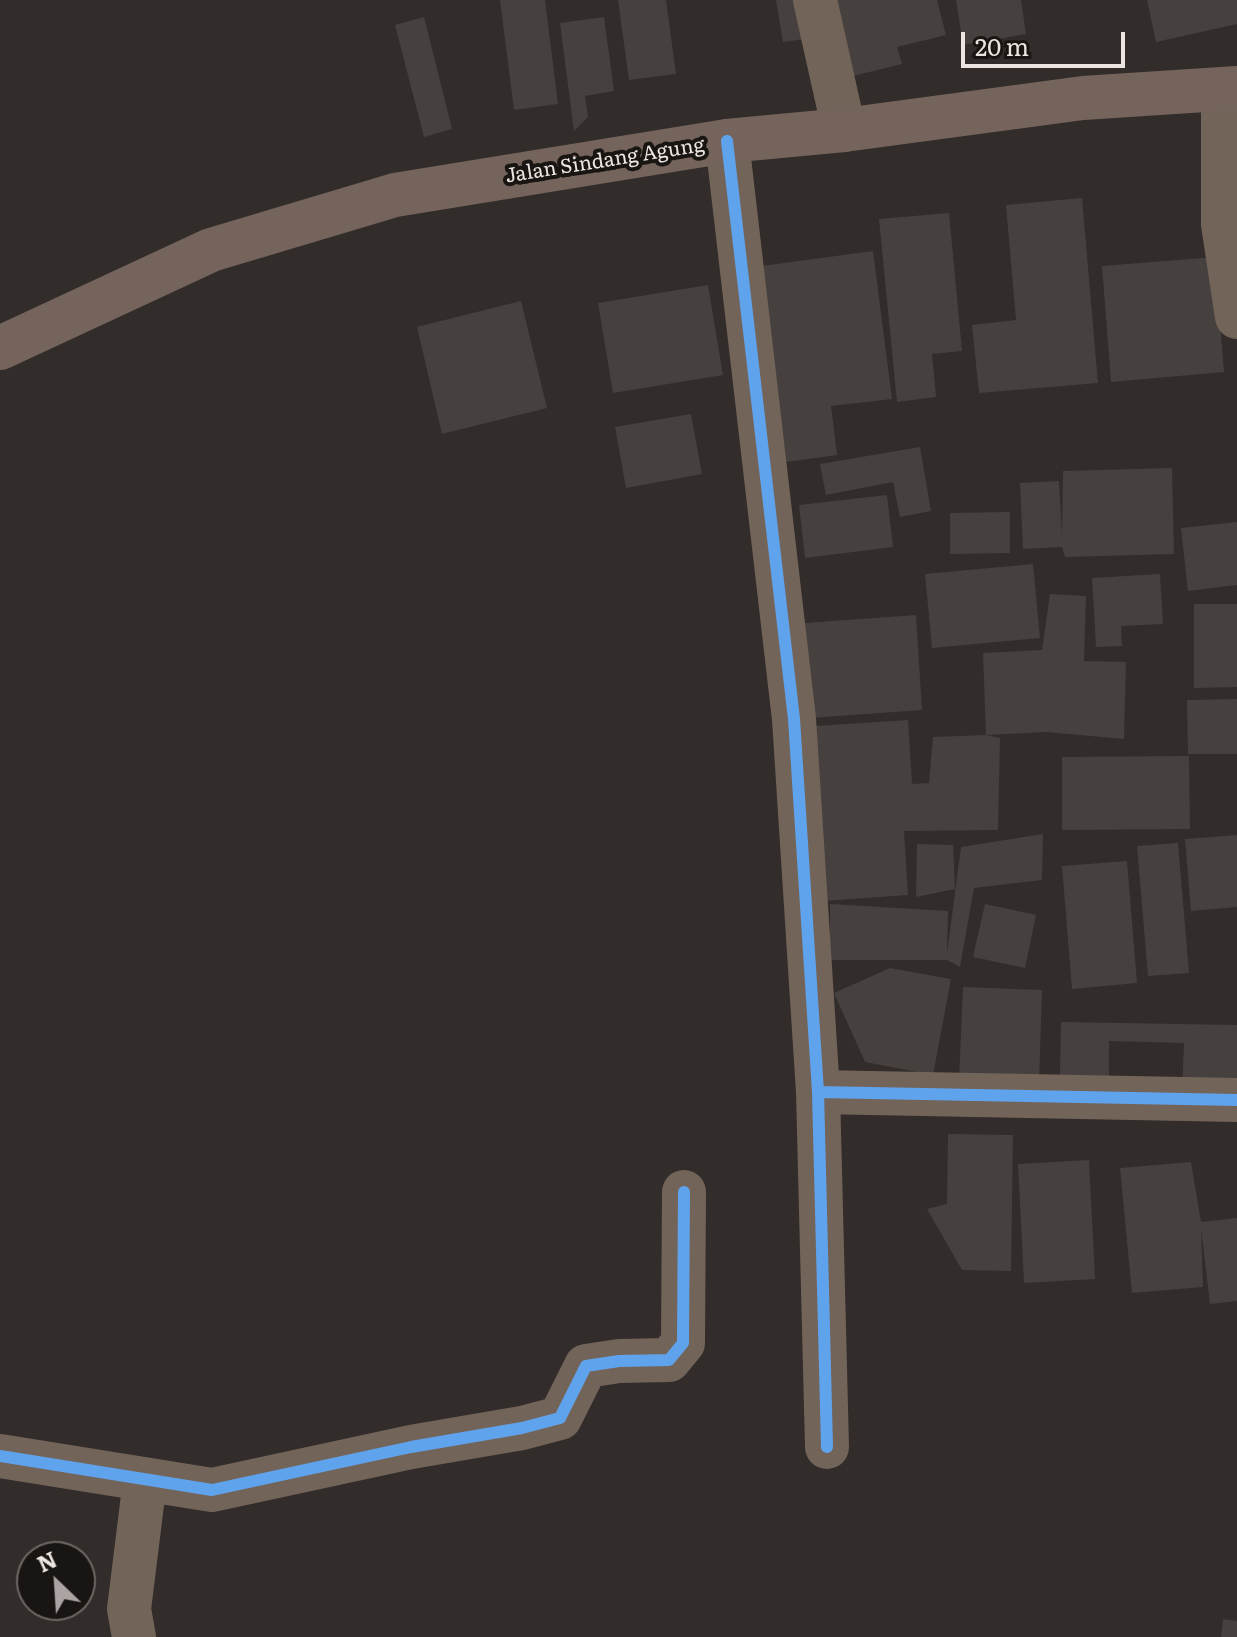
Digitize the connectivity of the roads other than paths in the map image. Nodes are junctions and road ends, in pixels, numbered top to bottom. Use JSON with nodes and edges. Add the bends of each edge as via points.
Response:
{"nodes":[{"id":1,"x":815,"y":0,"type":"edge"},
{"id":2,"x":1230,"y":88,"type":"edge"},
{"id":3,"x":844,"y":130,"type":"junction"},
{"id":4,"x":727,"y":141,"type":"junction"},
{"id":5,"x":1237,"y":317,"type":"edge"},
{"id":6,"x":4,"y":336,"type":"edge"},
{"id":7,"x":818,"y":1092,"type":"junction"},
{"id":8,"x":1237,"y":1100,"type":"edge"},
{"id":9,"x":684,"y":1192,"type":"dead end"},
{"id":10,"x":827,"y":1447,"type":"dead end"},
{"id":11,"x":0,"y":1456,"type":"edge"},
{"id":12,"x":145,"y":1480,"type":"junction"},
{"id":13,"x":134,"y":1637,"type":"edge"}],
"edges":[{"from":1,"to":3,"type":"street"},
{"from":2,"to":3,"type":"main road","name":"Jalan Sindang Agung","via":[[1083,98]]},
{"from":2,"to":5,"type":"street","via":[[1223,224]]},
{"from":3,"to":4,"type":"main road","name":"Jalan Sindang Agung"},
{"from":4,"to":6,"type":"main road","name":"Jalan Sindang Agung","via":[[395,195],[211,250]]},
{"from":4,"to":7,"type":"street","via":[[794,719]]},
{"from":7,"to":8,"type":"street"},
{"from":7,"to":10,"type":"street"},
{"from":9,"to":12,"type":"street","via":[[682,1328],[669,1360],[586,1366],[560,1418],[522,1428],[212,1490]]},
{"from":11,"to":12,"type":"street"},
{"from":12,"to":13,"type":"street","via":[[129,1609]]}]}
